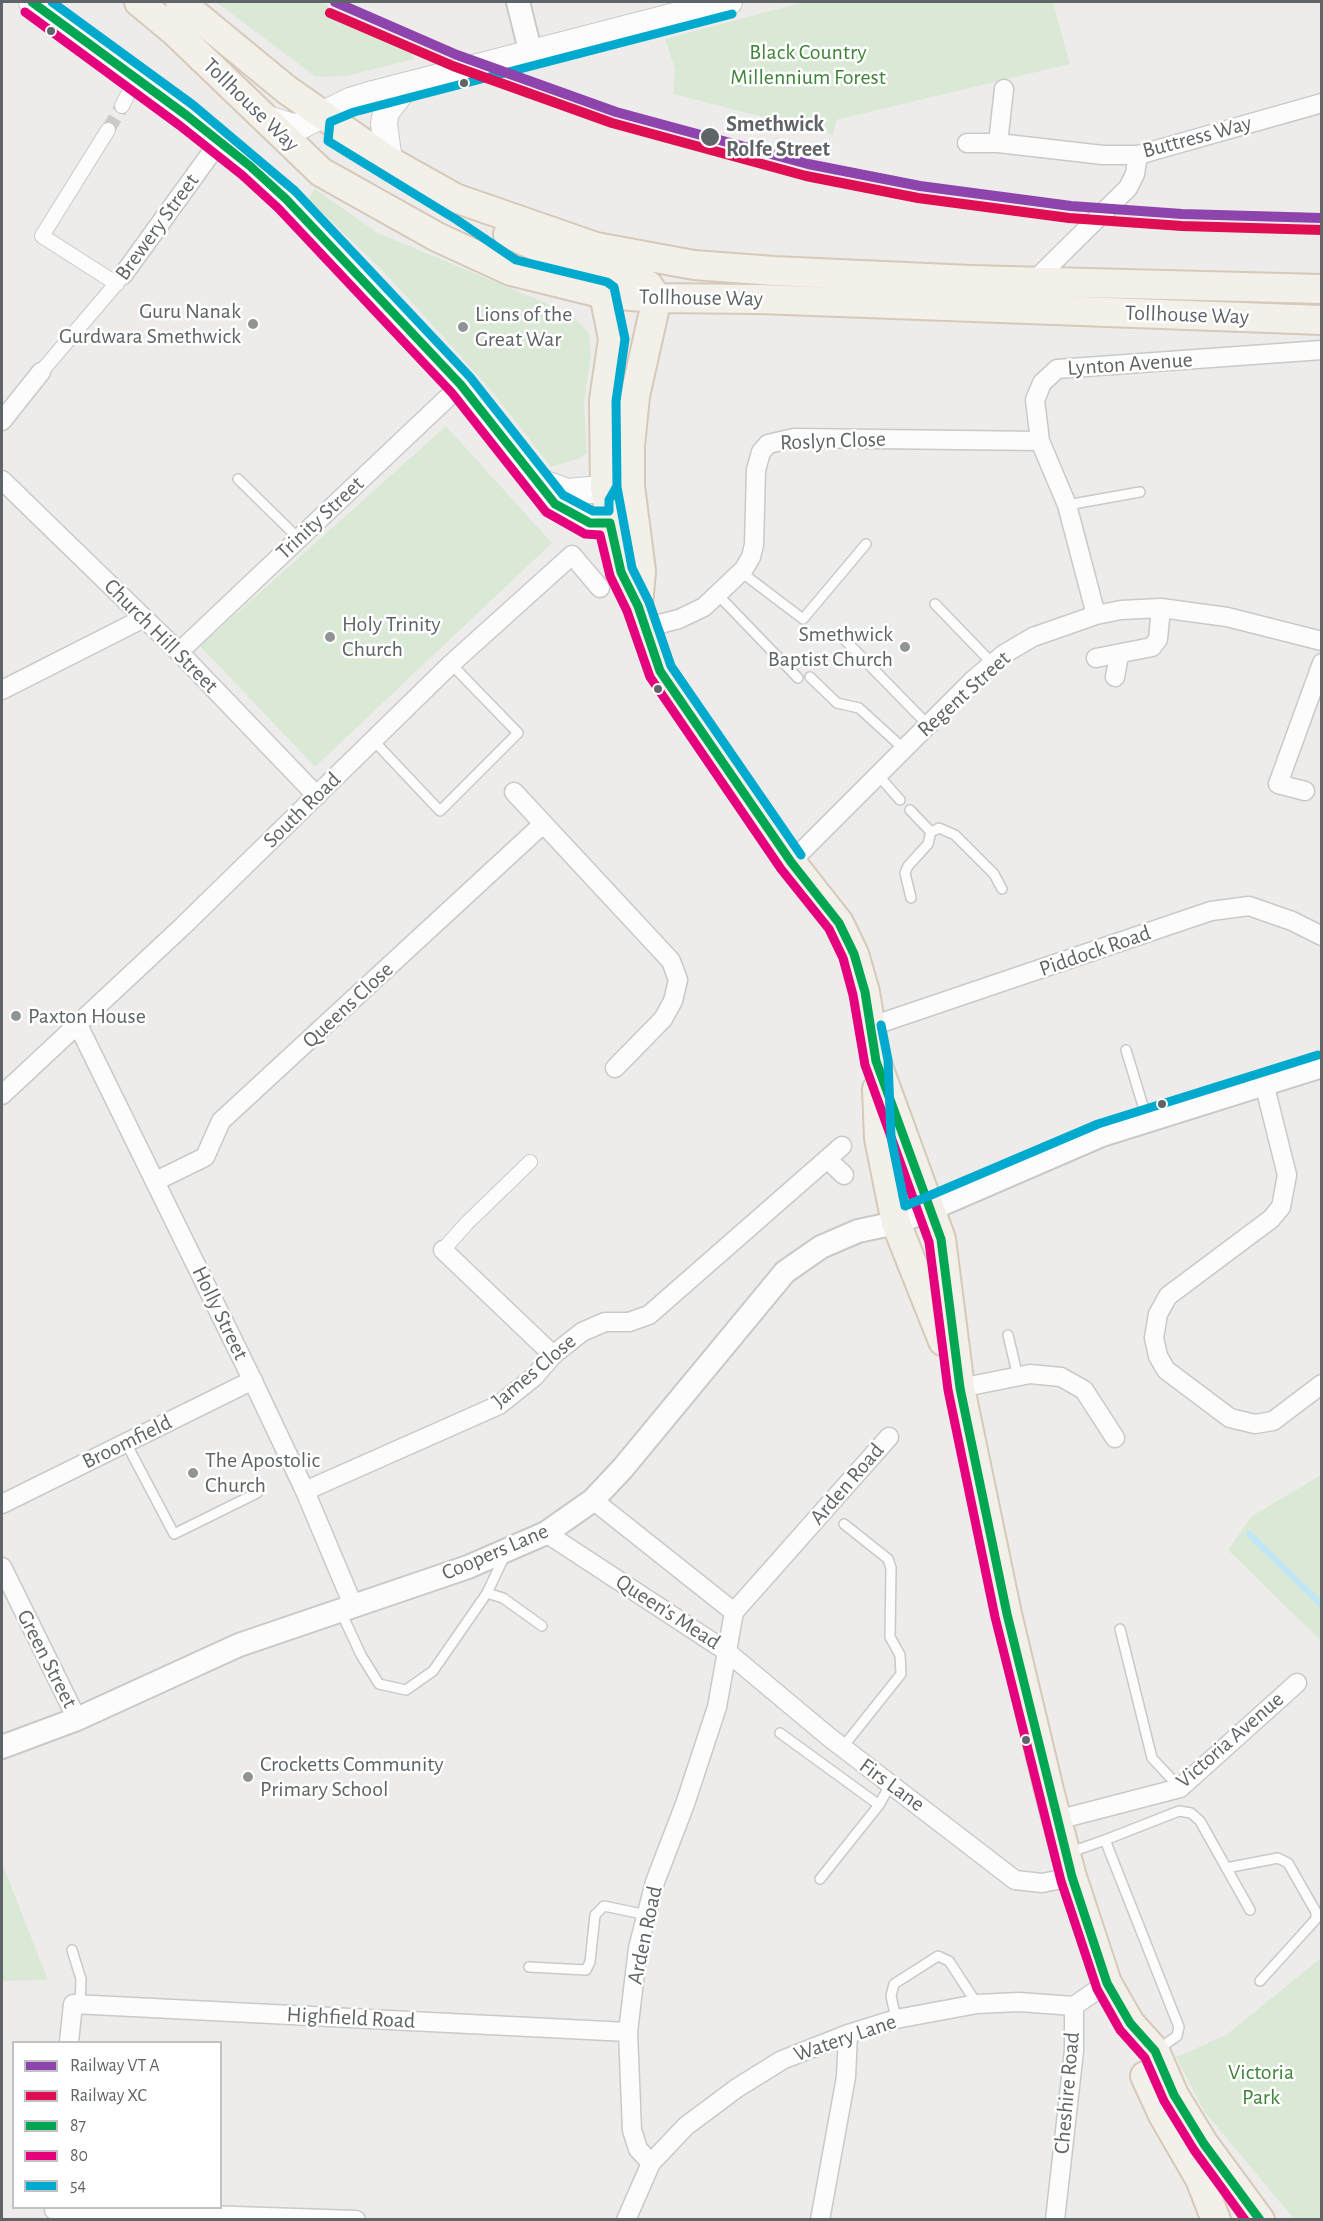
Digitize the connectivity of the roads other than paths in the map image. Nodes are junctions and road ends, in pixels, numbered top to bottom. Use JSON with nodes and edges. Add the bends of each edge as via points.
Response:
{"nodes":[{"id":1,"x":32,"y":2,"type":"edge"},
{"id":2,"x":139,"y":2,"type":"edge"},
{"id":3,"x":180,"y":2,"type":"edge"},
{"id":4,"x":729,"y":2,"type":"edge"},
{"id":5,"x":521,"y":10,"type":"edge"},
{"id":6,"x":531,"y":54,"type":"junction"},
{"id":7,"x":406,"y":86,"type":"junction"},
{"id":8,"x":1004,"y":89,"type":"dead end"},
{"id":9,"x":1322,"y":103,"type":"edge"},
{"id":10,"x":320,"y":114,"type":"junction"},
{"id":11,"x":267,"y":119,"type":"junction"},
{"id":12,"x":108,"y":130,"type":"tunnel mouth"},
{"id":13,"x":219,"y":142,"type":"junction"},
{"id":14,"x":967,"y":143,"type":"dead end"},
{"id":15,"x":999,"y":143,"type":"junction"},
{"id":16,"x":1138,"y":155,"type":"junction"},
{"id":17,"x":389,"y":161,"type":"junction"},
{"id":18,"x":455,"y":198,"type":"junction"},
{"id":19,"x":511,"y":271,"type":"junction"},
{"id":20,"x":120,"y":279,"type":"junction"},
{"id":21,"x":1033,"y":282,"type":"junction"},
{"id":22,"x":1322,"y":289,"type":"edge"},
{"id":23,"x":604,"y":294,"type":"junction"},
{"id":24,"x":657,"y":298,"type":"junction"},
{"id":25,"x":1322,"y":320,"type":"edge"},
{"id":26,"x":1322,"y":350,"type":"edge"},
{"id":27,"x":41,"y":372,"type":"joint"},
{"id":28,"x":460,"y":385,"type":"junction"},
{"id":29,"x":2,"y":421,"type":"edge"},
{"id":30,"x":1041,"y":441,"type":"junction"},
{"id":31,"x":238,"y":479,"type":"dead end"},
{"id":32,"x":537,"y":481,"type":"junction"},
{"id":33,"x":3,"y":483,"type":"edge"},
{"id":34,"x":617,"y":487,"type":"junction"},
{"id":35,"x":1140,"y":492,"type":"dead end"},
{"id":36,"x":1066,"y":506,"type":"junction"},
{"id":37,"x":610,"y":523,"type":"junction"},
{"id":38,"x":298,"y":538,"type":"junction"},
{"id":39,"x":866,"y":544,"type":"dead end"},
{"id":40,"x":741,"y":572,"type":"junction"},
{"id":41,"x":600,"y":588,"type":"dead end"},
{"id":42,"x":718,"y":596,"type":"junction"},
{"id":43,"x":935,"y":604,"type":"dead end"},
{"id":44,"x":1161,"y":608,"type":"junction"},
{"id":45,"x":1096,"y":615,"type":"junction"},
{"id":46,"x":641,"y":617,"type":"junction"},
{"id":47,"x":144,"y":618,"type":"junction"},
{"id":48,"x":841,"y":636,"type":"dead end"},
{"id":49,"x":1322,"y":641,"type":"edge"},
{"id":50,"x":179,"y":652,"type":"junction"},
{"id":51,"x":1119,"y":656,"type":"junction"},
{"id":52,"x":1096,"y":658,"type":"dead end"},
{"id":53,"x":992,"y":663,"type":"junction"},
{"id":54,"x":1322,"y":663,"type":"edge"},
{"id":55,"x":451,"y":664,"type":"junction"},
{"id":56,"x":810,"y":677,"type":"dead end"},
{"id":57,"x":1115,"y":677,"type":"dead end"},
{"id":58,"x":798,"y":678,"type":"dead end"},
{"id":59,"x":2,"y":690,"type":"edge"},
{"id":60,"x":928,"y":724,"type":"junction"},
{"id":61,"x":373,"y":740,"type":"junction"},
{"id":62,"x":904,"y":749,"type":"junction"},
{"id":63,"x":878,"y":775,"type":"junction"},
{"id":64,"x":1305,"y":791,"type":"dead end"},
{"id":65,"x":514,"y":792,"type":"dead end"},
{"id":66,"x":317,"y":796,"type":"junction"},
{"id":67,"x":900,"y":800,"type":"dead end"},
{"id":68,"x":910,"y":810,"type":"dead end"},
{"id":69,"x":543,"y":824,"type":"junction"},
{"id":70,"x":931,"y":832,"type":"junction"},
{"id":71,"x":791,"y":862,"type":"junction"},
{"id":72,"x":1002,"y":890,"type":"dead end"},
{"id":73,"x":911,"y":898,"type":"dead end"},
{"id":74,"x":1322,"y":936,"type":"edge"},
{"id":75,"x":78,"y":1025,"type":"junction"},
{"id":76,"x":869,"y":1028,"type":"junction"},
{"id":77,"x":1126,"y":1050,"type":"dead end"},
{"id":78,"x":876,"y":1061,"type":"junction"},
{"id":79,"x":1322,"y":1066,"type":"edge"},
{"id":80,"x":616,"y":1069,"type":"dead end"},
{"id":81,"x":1264,"y":1083,"type":"junction"},
{"id":82,"x":2,"y":1095,"type":"edge"},
{"id":83,"x":1147,"y":1119,"type":"junction"},
{"id":84,"x":842,"y":1146,"type":"dead end"},
{"id":85,"x":826,"y":1159,"type":"junction"},
{"id":86,"x":530,"y":1162,"type":"dead end"},
{"id":87,"x":844,"y":1175,"type":"dead end"},
{"id":88,"x":156,"y":1181,"type":"junction"},
{"id":89,"x":931,"y":1209,"type":"junction"},
{"id":90,"x":896,"y":1222,"type":"junction"},
{"id":91,"x":443,"y":1250,"type":"joint"},
{"id":92,"x":1008,"y":1335,"type":"dead end"},
{"id":93,"x":553,"y":1355,"type":"junction"},
{"id":94,"x":1018,"y":1377,"type":"junction"},
{"id":95,"x":253,"y":1380,"type":"junction"},
{"id":96,"x":1322,"y":1384,"type":"edge"},
{"id":97,"x":960,"y":1388,"type":"junction"},
{"id":98,"x":889,"y":1437,"type":"dead end"},
{"id":99,"x":1114,"y":1438,"type":"dead end"},
{"id":100,"x":126,"y":1443,"type":"junction"},
{"id":101,"x":304,"y":1491,"type":"junction"},
{"id":102,"x":257,"y":1493,"type":"dead end"},
{"id":103,"x":593,"y":1500,"type":"junction"},
{"id":104,"x":2,"y":1504,"type":"edge"},
{"id":105,"x":844,"y":1524,"type":"dead end"},
{"id":106,"x":546,"y":1533,"type":"junction"},
{"id":107,"x":507,"y":1551,"type":"junction"},
{"id":108,"x":2,"y":1567,"type":"edge"},
{"id":109,"x":487,"y":1593,"type":"junction"},
{"id":110,"x":346,"y":1607,"type":"junction"},
{"id":111,"x":734,"y":1612,"type":"junction"},
{"id":112,"x":542,"y":1626,"type":"dead end"},
{"id":113,"x":1120,"y":1629,"type":"dead end"},
{"id":114,"x":726,"y":1651,"type":"junction"},
{"id":115,"x":1297,"y":1683,"type":"dead end"},
{"id":116,"x":77,"y":1719,"type":"junction"},
{"id":117,"x":780,"y":1733,"type":"dead end"},
{"id":118,"x":2,"y":1747,"type":"edge"},
{"id":119,"x":842,"y":1748,"type":"junction"},
{"id":120,"x":890,"y":1785,"type":"junction"},
{"id":121,"x":1180,"y":1788,"type":"junction"},
{"id":122,"x":879,"y":1805,"type":"junction"},
{"id":123,"x":1057,"y":1820,"type":"junction"},
{"id":124,"x":1105,"y":1840,"type":"junction"},
{"id":125,"x":1069,"y":1865,"type":"junction"},
{"id":126,"x":1226,"y":1868,"type":"junction"},
{"id":127,"x":820,"y":1879,"type":"dead end"},
{"id":128,"x":1250,"y":1910,"type":"dead end"},
{"id":129,"x":647,"y":1915,"type":"junction"},
{"id":130,"x":72,"y":1950,"type":"dead end"},
{"id":131,"x":529,"y":1967,"type":"dead end"},
{"id":132,"x":1260,"y":1982,"type":"dead end"},
{"id":133,"x":1107,"y":1983,"type":"junction"},
{"id":134,"x":977,"y":2004,"type":"junction"},
{"id":135,"x":76,"y":2005,"type":"junction"},
{"id":136,"x":1074,"y":2006,"type":"junction"},
{"id":137,"x":896,"y":2019,"type":"junction"},
{"id":138,"x":1130,"y":2023,"type":"junction"},
{"id":139,"x":628,"y":2032,"type":"junction"},
{"id":140,"x":848,"y":2034,"type":"junction"},
{"id":141,"x":69,"y":2041,"type":"edge"},
{"id":142,"x":1155,"y":2051,"type":"junction"},
{"id":143,"x":651,"y":2163,"type":"junction"},
{"id":144,"x":1252,"y":2210,"type":"edge"},
{"id":145,"x":54,"y":2212,"type":"edge"},
{"id":146,"x":1216,"y":2219,"type":"edge"},
{"id":147,"x":356,"y":2220,"type":"edge"},
{"id":148,"x":626,"y":2220,"type":"edge"},
{"id":149,"x":820,"y":2220,"type":"edge"},
{"id":150,"x":1055,"y":2220,"type":"edge"}],
"edges":[{"from":1,"to":13,"type":"main road"},
{"from":2,"to":11,"type":"main road","name":"Tollhouse Way"},
{"from":3,"to":10,"type":"main road","name":"Tollhouse Way"},
{"from":4,"to":6,"type":"main road"},
{"from":5,"to":6,"type":"street"},
{"from":6,"to":7,"type":"main road"},
{"from":7,"to":10,"type":"main road","via":[[350,101]]},
{"from":7,"to":17,"type":"main road","via":[[386,112],[383,128]]},
{"from":8,"to":15,"type":"street"},
{"from":9,"to":16,"type":"street","name":"Buttress Way"},
{"from":10,"to":11,"type":"main road","via":[[296,128]]},
{"from":10,"to":17,"type":"main road","name":"Tollhouse Way"},
{"from":10,"to":19,"type":"main road","via":[[315,147]]},
{"from":11,"to":19,"type":"main road","name":"Tollhouse Way","via":[[333,180],[437,237]]},
{"from":12,"to":20,"type":"street","via":[[42,236]]},
{"from":13,"to":20,"type":"street","name":"Brewery Street"},
{"from":13,"to":28,"type":"main road","via":[[286,199]]},
{"from":14,"to":15,"type":"street","name":"Buttress Way"},
{"from":15,"to":16,"type":"street","name":"Buttress Way","via":[[1039,150]]},
{"from":16,"to":21,"type":"street","via":[[1128,188]]},
{"from":17,"to":18,"type":"main road","name":"Tollhouse Way"},
{"from":18,"to":21,"type":"main road","name":"Tollhouse Way","via":[[596,247],[694,265]]},
{"from":18,"to":24,"type":"main road","via":[[498,230],[561,257],[620,273],[648,285]]},
{"from":19,"to":23,"type":"main road","name":"Tollhouse Way"},
{"from":20,"to":27,"type":"street","name":"Brewery Street"},
{"from":21,"to":22,"type":"main road","name":"Tollhouse Way"},
{"from":23,"to":24,"type":"main road","name":"Tollhouse Way"},
{"from":23,"to":34,"type":"main road","via":[[613,339],[604,400]]},
{"from":24,"to":25,"type":"main road","name":"Tollhouse Way"},
{"from":24,"to":34,"type":"main road"},
{"from":26,"to":30,"type":"street","name":"Lynton Avenue","via":[[1057,369],[1042,383],[1035,400]]},
{"from":27,"to":29,"type":"street","name":"Brewery Street"},
{"from":28,"to":32,"type":"main road"},
{"from":28,"to":38,"type":"street","name":"Trinity Street"},
{"from":30,"to":36,"type":"street","name":"Lynton Avenue"},
{"from":30,"to":40,"type":"street","name":"Roslyn Close","via":[[776,440],[760,452],[754,545]]},
{"from":31,"to":38,"type":"lane"},
{"from":32,"to":34,"type":"main road","via":[[567,492]]},
{"from":32,"to":37,"type":"main road","via":[[555,504],[590,523]]},
{"from":33,"to":47,"type":"street","name":"Church Hill Street"},
{"from":34,"to":37,"type":"main road"},
{"from":34,"to":46,"type":"main road","via":[[641,571]]},
{"from":35,"to":36,"type":"lane"},
{"from":36,"to":45,"type":"street","name":"Lynton Avenue"},
{"from":37,"to":46,"type":"main road","via":[[621,572]]},
{"from":38,"to":50,"type":"street","name":"Trinity Street"},
{"from":39,"to":40,"type":"lane","via":[[802,619]]},
{"from":40,"to":42,"type":"street","name":"Roslyn Close"},
{"from":41,"to":55,"type":"street","name":"South Road","via":[[572,555]]},
{"from":42,"to":46,"type":"street","name":"Roslyn Close","via":[[704,608],[679,619]]},
{"from":42,"to":58,"type":"lane"},
{"from":43,"to":53,"type":"lane"},
{"from":44,"to":45,"type":"street","name":"Regent Street"},
{"from":44,"to":49,"type":"street","name":"Regent Street","via":[[1227,617]]},
{"from":44,"to":51,"type":"street","via":[[1158,639],[1152,647]]},
{"from":45,"to":53,"type":"street","name":"Regent Street","via":[[1034,637]]},
{"from":46,"to":71,"type":"main road","via":[[660,671]]},
{"from":47,"to":50,"type":"street","name":"Church Hill Street"},
{"from":47,"to":59,"type":"street"},
{"from":48,"to":60,"type":"lane"},
{"from":50,"to":66,"type":"street","name":"Church Hill Street"},
{"from":51,"to":52,"type":"street"},
{"from":51,"to":57,"type":"street"},
{"from":53,"to":60,"type":"street","name":"Regent Street"},
{"from":54,"to":64,"type":"street","via":[[1278,784]]},
{"from":55,"to":61,"type":"street","name":"South Road"},
{"from":55,"to":61,"type":"lane","via":[[518,733],[440,811]]},
{"from":56,"to":62,"type":"lane","via":[[837,703],[859,708]]},
{"from":60,"to":62,"type":"street","name":"Regent Street"},
{"from":61,"to":66,"type":"street","name":"South Road"},
{"from":62,"to":63,"type":"street","name":"Regent Street"},
{"from":63,"to":67,"type":"lane"},
{"from":63,"to":71,"type":"street","name":"Regent Street"},
{"from":65,"to":69,"type":"street"},
{"from":66,"to":75,"type":"street","name":"South Road"},
{"from":68,"to":70,"type":"lane"},
{"from":69,"to":80,"type":"street","via":[[671,961],[678,980],[673,1002],[663,1019]]},
{"from":69,"to":88,"type":"street","name":"Queens Close","via":[[221,1121],[205,1157]]},
{"from":70,"to":72,"type":"lane","via":[[939,828],[955,835],[994,874]]},
{"from":70,"to":73,"type":"lane","via":[[928,844],[905,873]]},
{"from":71,"to":76,"type":"main road","via":[[833,944]]},
{"from":74,"to":76,"type":"street","name":"Piddock Road","via":[[1249,906],[1211,911]]},
{"from":75,"to":82,"type":"street","name":"South Road"},
{"from":75,"to":88,"type":"street","name":"Holly Street"},
{"from":76,"to":78,"type":"main road"},
{"from":77,"to":83,"type":"lane"},
{"from":78,"to":89,"type":"main road"},
{"from":78,"to":90,"type":"main road","via":[[879,1138]]},
{"from":79,"to":81,"type":"street","name":"Coopers Lane"},
{"from":81,"to":83,"type":"street","name":"Coopers Lane"},
{"from":81,"to":96,"type":"street","via":[[1287,1175],[1281,1207],[1271,1219],[1168,1296],[1158,1314],[1154,1338],[1166,1370],[1230,1418],[1255,1424],[1273,1420]]},
{"from":83,"to":89,"type":"street","name":"Coopers Lane"},
{"from":84,"to":85,"type":"street","name":"James Close"},
{"from":85,"to":87,"type":"street"},
{"from":85,"to":93,"type":"street","name":"James Close","via":[[649,1315],[629,1322],[605,1322],[582,1332]]},
{"from":86,"to":91,"type":"street"},
{"from":88,"to":95,"type":"street","name":"Holly Street"},
{"from":89,"to":90,"type":"street","name":"Coopers Lane"},
{"from":89,"to":97,"type":"main road","via":[[941,1239]]},
{"from":90,"to":97,"type":"main road"},
{"from":90,"to":103,"type":"street","name":"Coopers Lane","via":[[858,1231],[821,1247],[785,1272]]},
{"from":91,"to":93,"type":"street"},
{"from":92,"to":94,"type":"lane"},
{"from":93,"to":101,"type":"street","name":"James Close","via":[[500,1405]]},
{"from":94,"to":97,"type":"street"},
{"from":94,"to":99,"type":"street","via":[[1061,1377],[1084,1390]]},
{"from":95,"to":100,"type":"street","name":"Broomfield"},
{"from":95,"to":101,"type":"street","name":"Holly Street"},
{"from":97,"to":123,"type":"main road","via":[[1007,1614]]},
{"from":98,"to":111,"type":"street","name":"Arden Road"},
{"from":100,"to":102,"type":"lane","via":[[174,1534]]},
{"from":100,"to":104,"type":"street","name":"Broomfield"},
{"from":101,"to":110,"type":"street","name":"Holly Street"},
{"from":103,"to":106,"type":"street","name":"Coopers Lane"},
{"from":103,"to":111,"type":"street","name":"Queen's Mead"},
{"from":105,"to":119,"type":"lane","via":[[888,1559],[890,1637],[900,1655],[901,1674]]},
{"from":106,"to":107,"type":"street","name":"Coopers Lane"},
{"from":106,"to":114,"type":"street","name":"Queen's Mead"},
{"from":107,"to":109,"type":"lane"},
{"from":107,"to":110,"type":"street","name":"Coopers Lane"},
{"from":108,"to":116,"type":"street","name":"Green Street"},
{"from":109,"to":110,"type":"lane","via":[[432,1671],[406,1690],[379,1684],[361,1655]]},
{"from":109,"to":112,"type":"lane","via":[[503,1598]]},
{"from":110,"to":116,"type":"street","name":"Coopers Lane","via":[[239,1645]]},
{"from":111,"to":114,"type":"street","name":"Queen's Mead"},
{"from":113,"to":121,"type":"lane","via":[[1152,1758]]},
{"from":114,"to":119,"type":"street","name":"Firs Lane"},
{"from":114,"to":129,"type":"street","name":"Arden Road","via":[[712,1725],[654,1882]]},
{"from":115,"to":121,"type":"street","name":"Victoria Avenue"},
{"from":116,"to":118,"type":"street","name":"Coopers Lane"},
{"from":117,"to":122,"type":"lane"},
{"from":119,"to":120,"type":"street","name":"Firs Lane"},
{"from":120,"to":122,"type":"lane"},
{"from":120,"to":125,"type":"street","name":"Firs Lane","via":[[1015,1880],[1042,1883]]},
{"from":121,"to":123,"type":"street","name":"Victoria Avenue"},
{"from":122,"to":127,"type":"lane"},
{"from":123,"to":125,"type":"main road"},
{"from":124,"to":125,"type":"lane"},
{"from":124,"to":126,"type":"lane","via":[[1179,1811],[1191,1813],[1200,1821]]},
{"from":124,"to":142,"type":"lane","via":[[1179,2027],[1177,2037]]},
{"from":125,"to":133,"type":"main road"},
{"from":126,"to":128,"type":"lane"},
{"from":126,"to":132,"type":"lane","via":[[1278,1858],[1288,1863],[1316,1912],[1316,1919]]},
{"from":129,"to":131,"type":"lane","via":[[604,1906],[595,1915],[586,1970]]},
{"from":129,"to":139,"type":"street","name":"Arden Road","via":[[638,1948]]},
{"from":130,"to":135,"type":"lane","via":[[81,1979]]},
{"from":133,"to":136,"type":"street","name":"Cheshire Road"},
{"from":133,"to":138,"type":"main road"},
{"from":134,"to":136,"type":"street","name":"Watery Lane"},
{"from":134,"to":137,"type":"street","name":"Watery Lane"},
{"from":134,"to":137,"type":"lane","via":[[949,1960],[939,1956],[894,1984],[891,1996]]},
{"from":135,"to":139,"type":"street","name":"Highfield Road"},
{"from":135,"to":141,"type":"street"},
{"from":136,"to":150,"type":"street","name":"Cheshire Road","via":[[1074,2051]]},
{"from":137,"to":140,"type":"street","name":"Watery Lane"},
{"from":138,"to":142,"type":"main road"},
{"from":138,"to":146,"type":"main road","via":[[1135,2055],[1157,2104],[1200,2178]]},
{"from":139,"to":143,"type":"street","name":"Arden Road","via":[[632,2130],[638,2149]]},
{"from":140,"to":143,"type":"street","name":"Watery Lane","via":[[782,2060],[737,2088],[686,2126]]},
{"from":140,"to":149,"type":"street","via":[[846,2077]]},
{"from":142,"to":144,"type":"main road","via":[[1174,2095]]},
{"from":143,"to":148,"type":"street"},
{"from":144,"to":146,"type":"main road","via":[[1232,2202],[1222,2208]]},
{"from":145,"to":147,"type":"street"}]}
